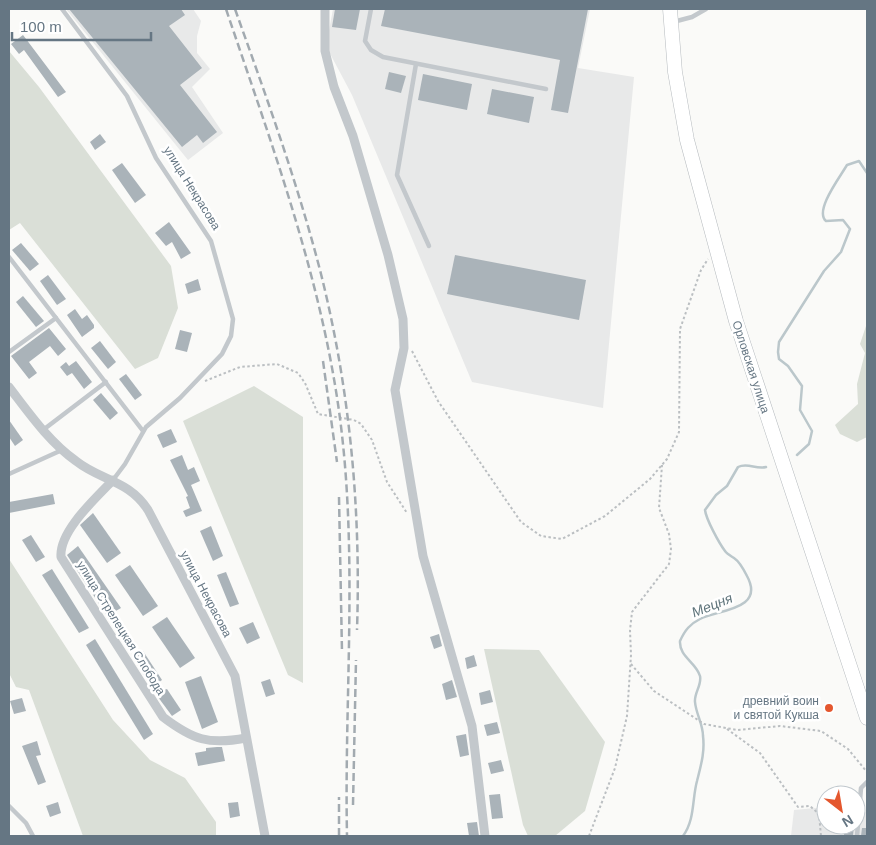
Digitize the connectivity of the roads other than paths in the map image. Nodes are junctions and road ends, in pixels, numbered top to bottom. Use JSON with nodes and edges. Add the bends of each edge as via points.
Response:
{"nodes":[{"id":1,"x":62,"y":9,"type":"edge"},
{"id":2,"x":325,"y":9,"type":"edge"},
{"id":3,"x":371,"y":9,"type":"edge"},
{"id":4,"x":706,"y":9,"type":"edge"},
{"id":5,"x":671,"y":16,"type":"edge"},
{"id":6,"x":416,"y":64,"type":"junction"},
{"id":7,"x":546,"y":89,"type":"dead end"},
{"id":8,"x":429,"y":246,"type":"dead end"},
{"id":9,"x":9,"y":257,"type":"edge"},
{"id":10,"x":56,"y":318,"type":"junction"},
{"id":11,"x":9,"y":352,"type":"edge"},
{"id":12,"x":106,"y":382,"type":"junction"},
{"id":13,"x":9,"y":387,"type":"edge"},
{"id":14,"x":43,"y":430,"type":"junction"},
{"id":15,"x":143,"y":431,"type":"junction"},
{"id":16,"x":62,"y":450,"type":"junction"},
{"id":17,"x":9,"y":474,"type":"edge"},
{"id":18,"x":111,"y":480,"type":"junction"},
{"id":19,"x":867,"y":718,"type":"edge"},
{"id":20,"x":246,"y":738,"type":"junction"},
{"id":21,"x":867,"y":782,"type":"edge"},
{"id":22,"x":9,"y":806,"type":"edge"},
{"id":23,"x":33,"y":836,"type":"edge"},
{"id":24,"x":264,"y":836,"type":"edge"},
{"id":25,"x":485,"y":836,"type":"edge"},
{"id":26,"x":857,"y":836,"type":"edge"}],
"edges":[{"from":1,"to":15,"type":"lane","name":"улица Некрасова","via":[[127,96],[156,158],[211,241],[233,319],[231,336],[222,354]]},
{"from":2,"to":25,"type":"street","via":[[325,51],[334,87],[353,136],[403,319],[404,348],[395,390],[423,556],[472,726]]},
{"from":3,"to":6,"type":"lane","via":[[366,41],[371,50],[383,58]]},
{"from":4,"to":5,"type":"lane","via":[[692,17]]},
{"from":5,"to":19,"type":"main road","name":"Орловская улица","via":[[675,72],[687,140],[736,321]]},
{"from":6,"to":7,"type":"lane"},
{"from":6,"to":8,"type":"lane","via":[[397,175]]},
{"from":9,"to":10,"type":"lane"},
{"from":10,"to":11,"type":"lane"},
{"from":10,"to":12,"type":"lane"},
{"from":12,"to":14,"type":"lane"},
{"from":12,"to":15,"type":"lane"},
{"from":13,"to":14,"type":"street"},
{"from":14,"to":16,"type":"street"},
{"from":15,"to":18,"type":"lane","name":"улица Некрасова","via":[[125,464]]},
{"from":16,"to":17,"type":"lane"},
{"from":16,"to":18,"type":"street","via":[[78,463]]},
{"from":18,"to":20,"type":"street","name":"улица Некрасова","via":[[129,488],[148,510],[235,676]]},
{"from":18,"to":20,"type":"street","name":"улица Стрелецкая Слобода","via":[[77,519],[60,548],[61,557],[163,717],[183,732],[205,741]]},
{"from":20,"to":24,"type":"street","name":"улица Некрасова"},
{"from":21,"to":26,"type":"lane","via":[[861,788]]},
{"from":22,"to":23,"type":"lane"}]}
